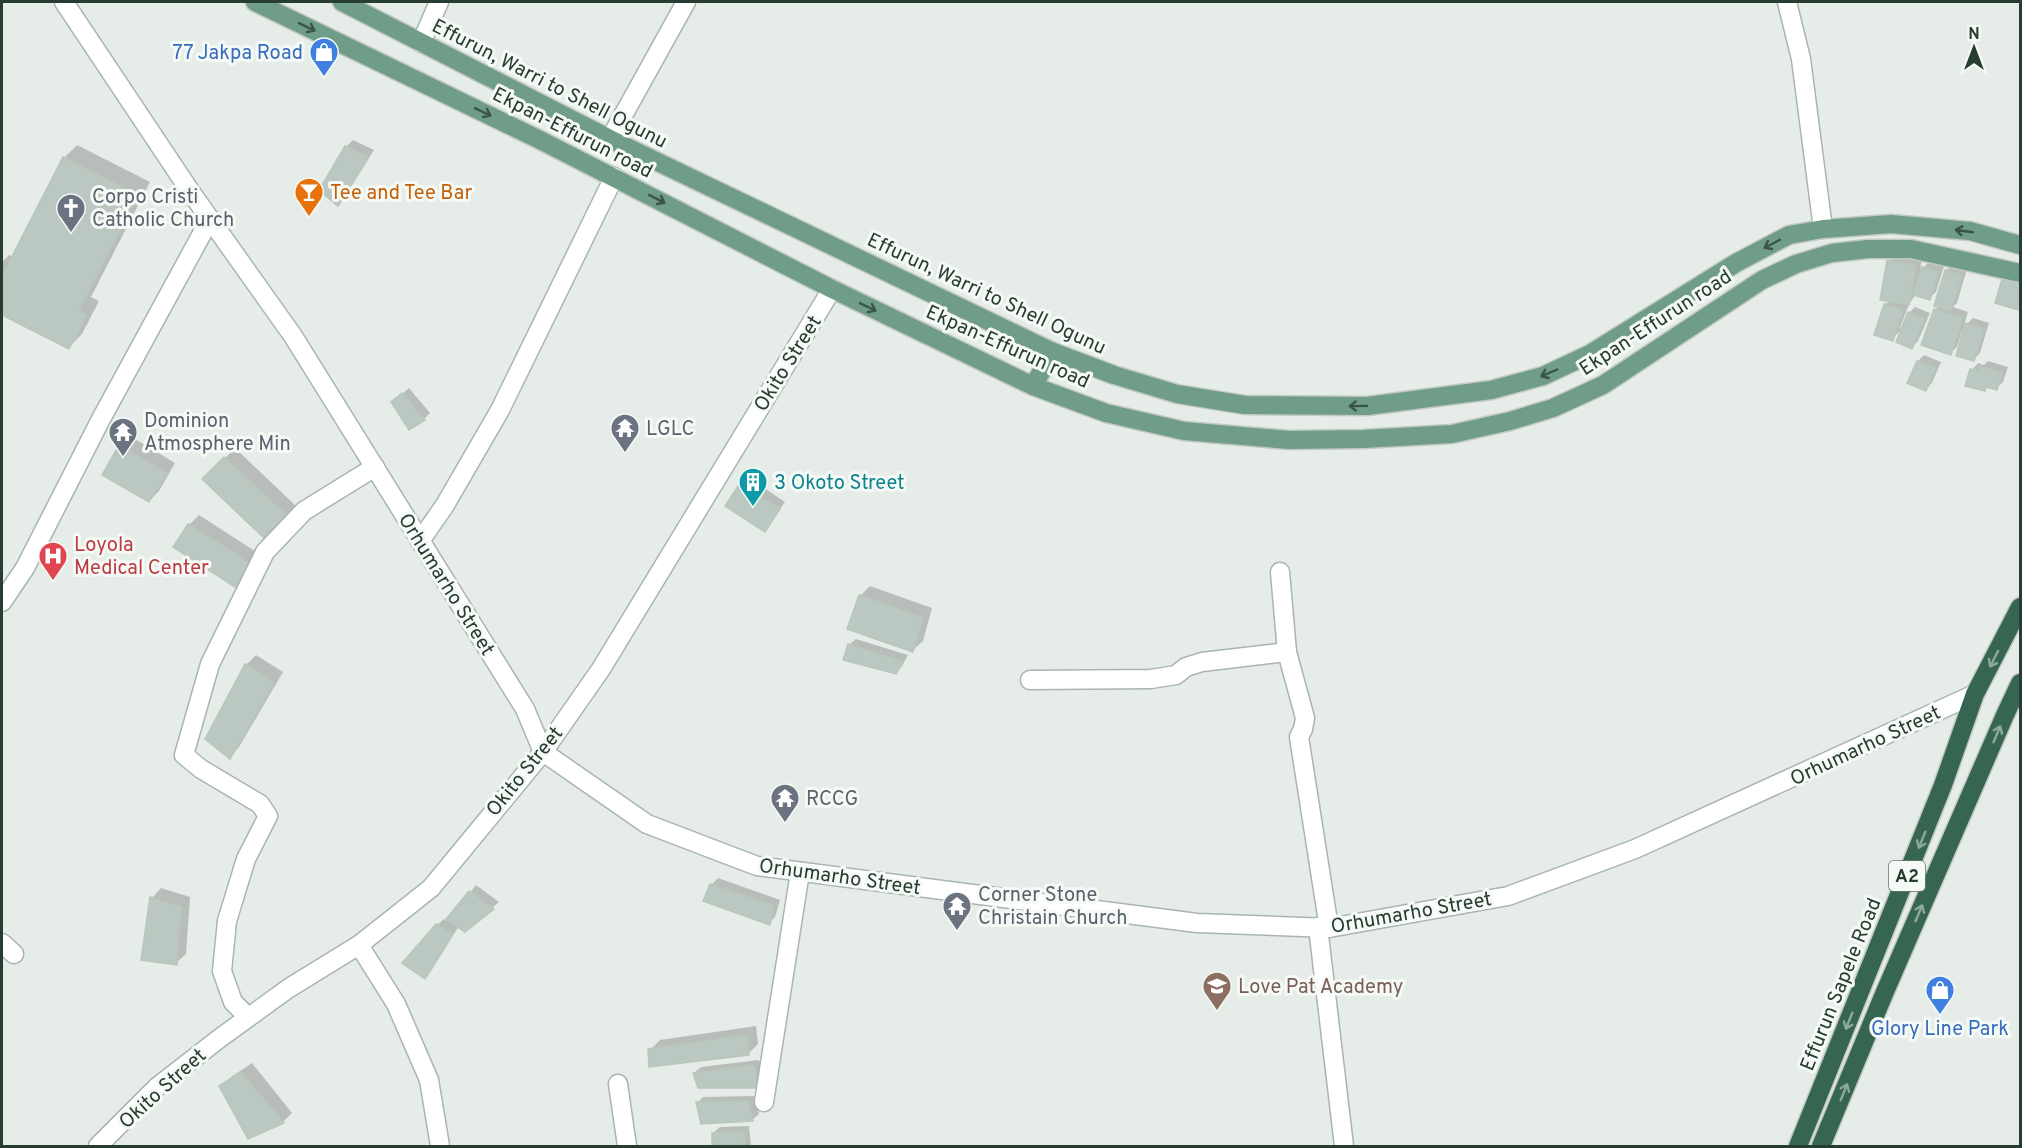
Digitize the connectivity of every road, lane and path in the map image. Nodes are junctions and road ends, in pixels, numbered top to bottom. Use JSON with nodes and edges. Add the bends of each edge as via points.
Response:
{"nodes":[{"id":1,"x":64,"y":2,"type":"edge"},
{"id":2,"x":255,"y":2,"type":"edge"},
{"id":3,"x":342,"y":2,"type":"edge"},
{"id":4,"x":439,"y":2,"type":"edge"},
{"id":5,"x":686,"y":2,"type":"edge"},
{"id":6,"x":1787,"y":2,"type":"edge"},
{"id":7,"x":421,"y":43,"type":"junction"},
{"id":8,"x":610,"y":139,"type":"junction"},
{"id":9,"x":614,"y":177,"type":"junction"},
{"id":10,"x":210,"y":219,"type":"junction"},
{"id":11,"x":1823,"y":229,"type":"junction"},
{"id":12,"x":2020,"y":245,"type":"edge"},
{"id":13,"x":2020,"y":273,"type":"edge"},
{"id":14,"x":832,"y":289,"type":"junction"},
{"id":15,"x":1053,"y":352,"type":"junction"},
{"id":16,"x":1033,"y":386,"type":"junction"},
{"id":17,"x":375,"y":467,"type":"junction"},
{"id":18,"x":420,"y":541,"type":"junction"},
{"id":19,"x":1280,"y":572,"type":"dead end"},
{"id":20,"x":2,"y":602,"type":"edge"},
{"id":21,"x":2020,"y":607,"type":"edge"},
{"id":22,"x":1287,"y":652,"type":"junction"},
{"id":23,"x":1030,"y":680,"type":"dead end"},
{"id":24,"x":2020,"y":683,"type":"edge"},
{"id":25,"x":1976,"y":694,"type":"junction"},
{"id":26,"x":543,"y":752,"type":"junction"},
{"id":27,"x":800,"y":872,"type":"junction"},
{"id":28,"x":1323,"y":928,"type":"junction"},
{"id":29,"x":359,"y":945,"type":"junction"},
{"id":30,"x":248,"y":1017,"type":"junction"},
{"id":31,"x":618,"y":1084,"type":"dead end"},
{"id":32,"x":764,"y":1102,"type":"dead end"},
{"id":33,"x":98,"y":1146,"type":"edge"},
{"id":34,"x":440,"y":1146,"type":"edge"},
{"id":35,"x":627,"y":1146,"type":"edge"},
{"id":36,"x":1344,"y":1146,"type":"edge"},
{"id":37,"x":1798,"y":1146,"type":"edge"},
{"id":38,"x":1821,"y":1146,"type":"edge"}],
"edges":[{"from":1,"to":10,"type":"street","name":"Orhumarho Street"},
{"from":2,"to":9,"type":"main road","name":"Ekpan-Effurun road","one_way":true},
{"from":3,"to":7,"type":"main road","name":"Effurun, Warri to Shell Ogunu"},
{"from":4,"to":7,"type":"street"},
{"from":5,"to":8,"type":"street"},
{"from":6,"to":11,"type":"street","via":[[1801,59]]},
{"from":7,"to":8,"type":"main road","name":"Effurun, Warri to Shell Ogunu"},
{"from":8,"to":15,"type":"main road","name":"Effurun, Warri to Shell Ogunu"},
{"from":9,"to":14,"type":"main road","name":"Ekpan-Effurun road","one_way":true},
{"from":9,"to":18,"type":"street","via":[[500,410]]},
{"from":10,"to":17,"type":"street","name":"Orhumarho Street","via":[[293,336]]},
{"from":10,"to":20,"type":"street","via":[[25,568]]},
{"from":12,"to":11,"type":"main road","name":"Effurun, Warri to Shell Ogunu","one_way":true,"via":[[1970,231],[1891,224]]},
{"from":11,"to":15,"type":"main road","name":"Effurun, Warri to Shell Ogunu","one_way":true,"via":[[1789,235],[1736,263],[1590,354],[1543,376],[1491,390],[1367,406],[1245,405],[1178,394]]},
{"from":13,"to":16,"type":"main road","name":"Ekpan-Effurun road","via":[[1911,249],[1832,253],[1762,280],[1602,385],[1553,408],[1452,434],[1289,440],[1184,430],[1106,413]]},
{"from":14,"to":16,"type":"main road","name":"Ekpan-Effurun road","one_way":true},
{"from":14,"to":26,"type":"street","name":"Okito Street","via":[[601,669]]},
{"from":15,"to":16,"type":"main road"},
{"from":17,"to":18,"type":"street","name":"Orhumarho Street"},
{"from":17,"to":30,"type":"street","via":[[304,511],[265,552],[210,664],[184,755],[260,804],[268,816],[246,859],[227,921],[222,971],[233,1002]]},
{"from":18,"to":26,"type":"street","name":"Orhumarho Street","via":[[525,709]]},
{"from":19,"to":22,"type":"street"},
{"from":21,"to":25,"type":"highway","name":"Effurun Sapele Road","number":"A2","one_way":true},
{"from":22,"to":23,"type":"street","via":[[1203,662],[1176,675],[1151,680]]},
{"from":22,"to":28,"type":"street","via":[[1305,718],[1299,737]]},
{"from":38,"to":24,"type":"highway","number":"A2","one_way":true},
{"from":25,"to":28,"type":"street","name":"Orhumarho Street","via":[[1635,849],[1508,896]]},
{"from":25,"to":37,"type":"highway","name":"Effurun Sapele Road","number":"A2","one_way":true},
{"from":26,"to":27,"type":"street","name":"Orhumarho Street","via":[[647,824],[758,866]]},
{"from":26,"to":29,"type":"street","name":"Okito Street","via":[[430,888]]},
{"from":27,"to":28,"type":"street","name":"Orhumarho Street","via":[[1197,923]]},
{"from":27,"to":32,"type":"street"},
{"from":28,"to":36,"type":"street"},
{"from":29,"to":30,"type":"street","name":"Okito Street"},
{"from":29,"to":34,"type":"street","via":[[396,1004],[429,1080]]},
{"from":30,"to":33,"type":"street","name":"Okito Street","via":[[157,1087]]},
{"from":31,"to":35,"type":"street"}]}
